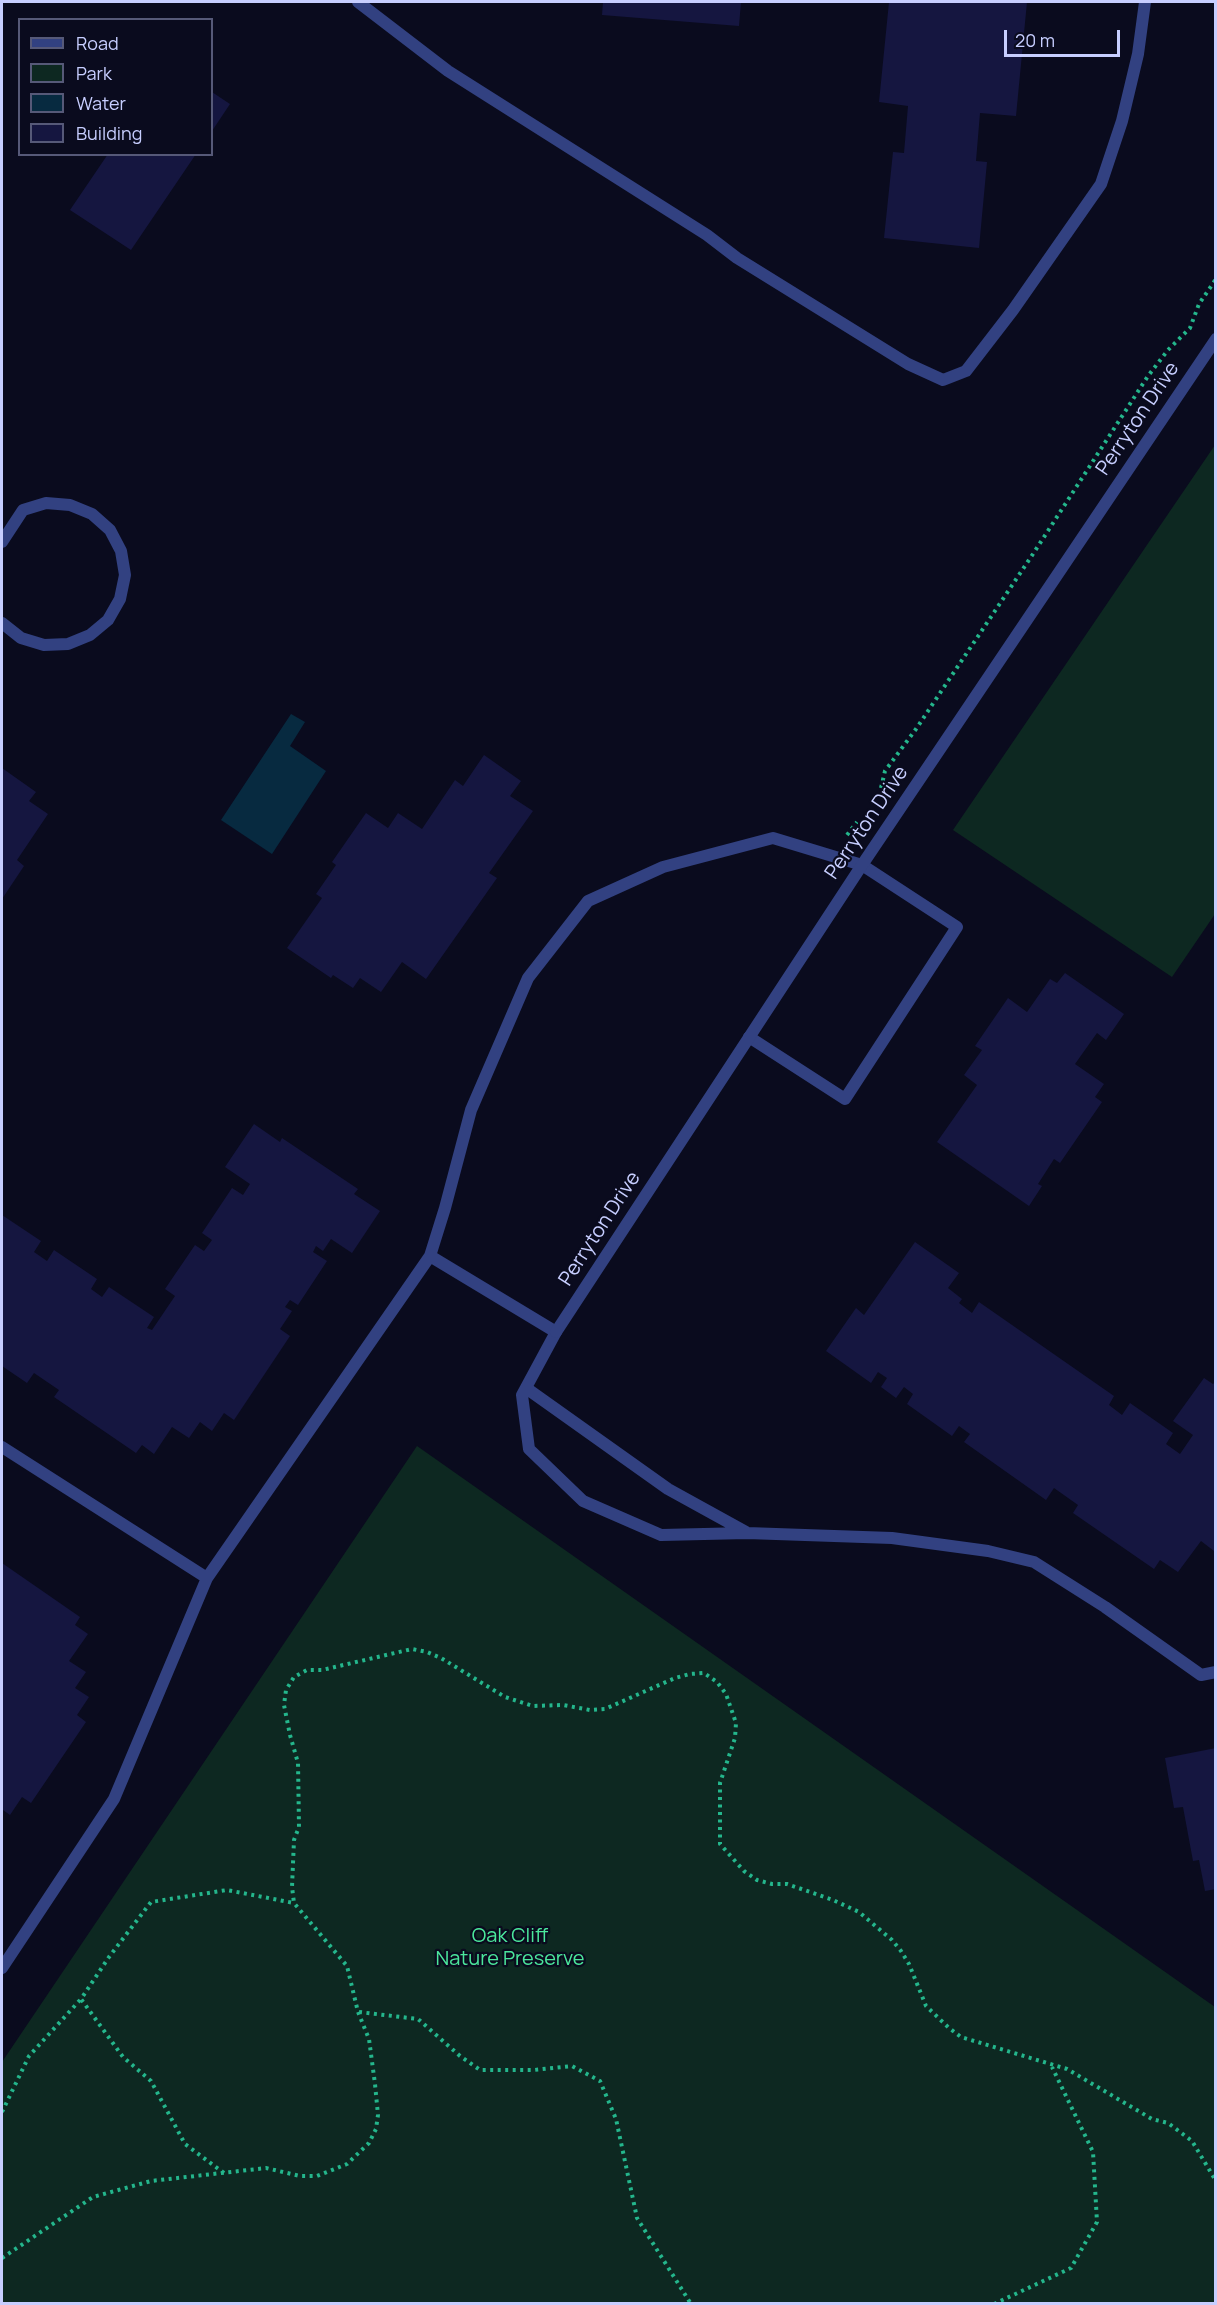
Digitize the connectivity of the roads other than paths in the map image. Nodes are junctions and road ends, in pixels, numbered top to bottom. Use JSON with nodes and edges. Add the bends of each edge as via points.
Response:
{"nodes":[{"id":1,"x":358,"y":2,"type":"edge"},
{"id":2,"x":1145,"y":2,"type":"edge"},
{"id":3,"x":1215,"y":339,"type":"edge"},
{"id":4,"x":2,"y":542,"type":"edge"},
{"id":5,"x":2,"y":623,"type":"edge"},
{"id":6,"x":861,"y":865,"type":"junction"},
{"id":7,"x":749,"y":1036,"type":"junction"},
{"id":8,"x":430,"y":1256,"type":"junction"},
{"id":9,"x":556,"y":1332,"type":"junction"},
{"id":10,"x":526,"y":1388,"type":"junction"},
{"id":11,"x":2,"y":1447,"type":"edge"},
{"id":12,"x":747,"y":1533,"type":"junction"},
{"id":13,"x":207,"y":1578,"type":"junction"},
{"id":14,"x":1215,"y":1672,"type":"edge"},
{"id":15,"x":2,"y":1968,"type":"edge"}],
"edges":[{"from":1,"to":2,"type":"street","via":[[448,70],[737,258],[908,364],[943,380],[966,371],[1101,184],[1136,65]]},
{"from":3,"to":6,"type":"street","name":"Perryton Drive"},
{"from":4,"to":5,"type":"street","via":[[23,510],[46,503],[70,504],[92,514],[110,530],[121,552],[125,575],[120,599],[108,620],[90,635],[68,644],[44,645],[21,638]]},
{"from":6,"to":7,"type":"street","name":"Perryton Drive"},
{"from":6,"to":7,"type":"street","via":[[957,927],[845,1099]]},
{"from":6,"to":8,"type":"street","via":[[772,838],[663,867],[588,901],[528,978],[471,1110]]},
{"from":7,"to":9,"type":"street","name":"Perryton Drive"},
{"from":8,"to":9,"type":"street"},
{"from":8,"to":13,"type":"street"},
{"from":9,"to":10,"type":"street","name":"Perryton Drive"},
{"from":10,"to":12,"type":"street","via":[[668,1489]]},
{"from":10,"to":12,"type":"street","via":[[522,1395],[529,1449],[583,1501],[661,1535]]},
{"from":11,"to":13,"type":"street"},
{"from":12,"to":14,"type":"street","via":[[892,1538],[988,1551],[1034,1562],[1201,1675]]},
{"from":13,"to":15,"type":"street","via":[[114,1799]]}]}
